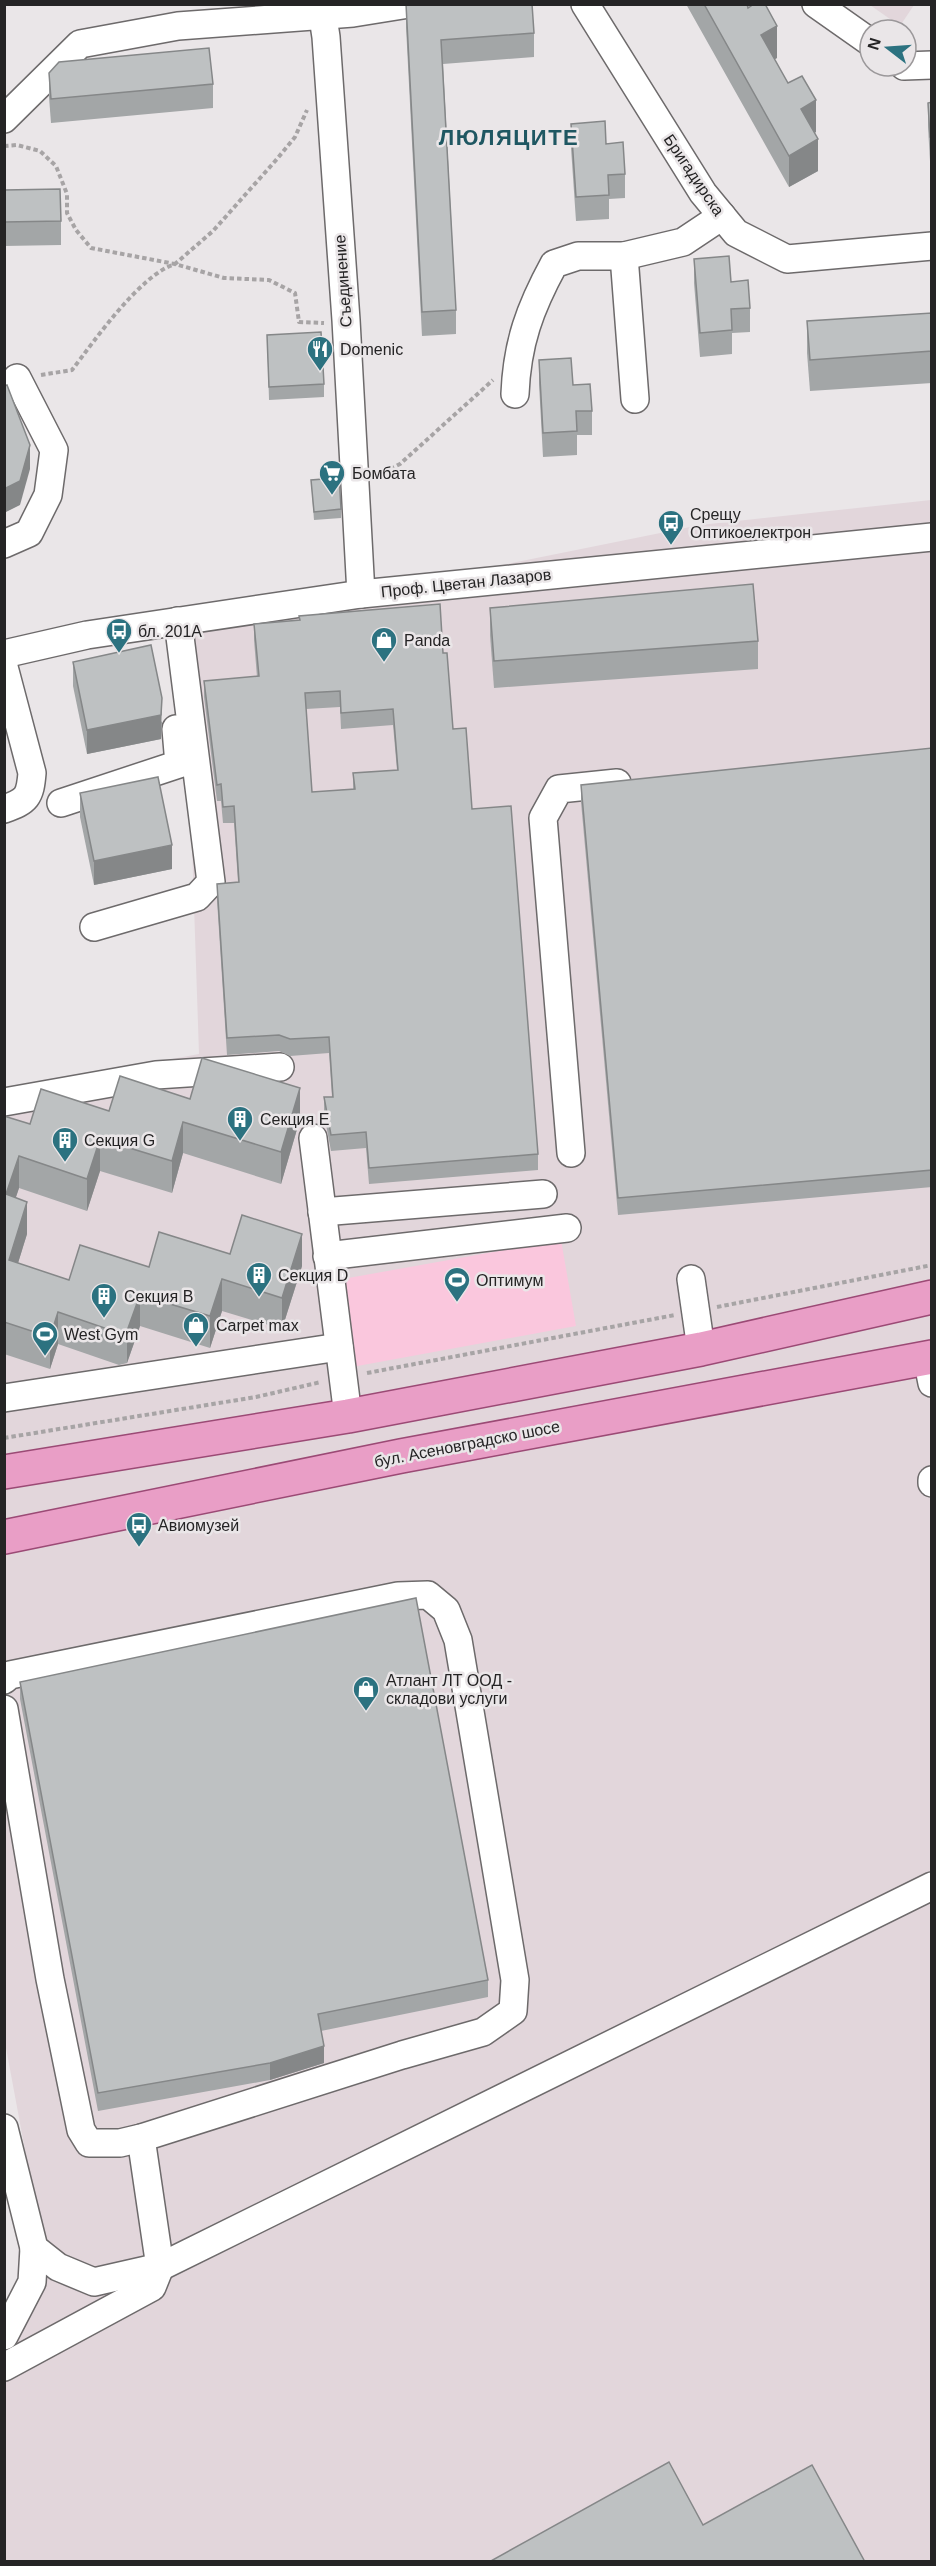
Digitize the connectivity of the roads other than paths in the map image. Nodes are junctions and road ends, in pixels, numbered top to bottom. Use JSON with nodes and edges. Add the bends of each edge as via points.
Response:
{"nodes":[{"id":1,"x":409,"y":4,"type":"edge"},
{"id":2,"x":585,"y":4,"type":"edge"},
{"id":3,"x":816,"y":4,"type":"edge"},
{"id":4,"x":323,"y":10,"type":"edge"},
{"id":5,"x":174,"y":15,"type":"edge"},
{"id":6,"x":858,"y":34,"type":"edge"},
{"id":7,"x":4,"y":119,"type":"edge"},
{"id":8,"x":722,"y":216,"type":"junction"},
{"id":9,"x":932,"y":246,"type":"edge"},
{"id":10,"x":624,"y":256,"type":"junction"},
{"id":11,"x":17,"y":378,"type":"road end"},
{"id":12,"x":515,"y":394,"type":"dead end"},
{"id":13,"x":635,"y":399,"type":"dead end"},
{"id":14,"x":932,"y":537,"type":"edge"},
{"id":15,"x":4,"y":544,"type":"edge"},
{"id":16,"x":361,"y":594,"type":"junction"},
{"id":17,"x":174,"y":622,"type":"junction"},
{"id":18,"x":4,"y":654,"type":"edge"},
{"id":19,"x":4,"y":667,"type":"edge"},
{"id":20,"x":640,"y":780,"type":"edge"},
{"id":21,"x":61,"y":803,"type":"dead end"},
{"id":22,"x":4,"y":809,"type":"edge"},
{"id":23,"x":94,"y":927,"type":"dead end"},
{"id":24,"x":280,"y":1067,"type":"dead end"},
{"id":25,"x":4,"y":1102,"type":"edge"},
{"id":26,"x":313,"y":1138,"type":"dead end"},
{"id":27,"x":571,"y":1153,"type":"dead end"},
{"id":28,"x":543,"y":1194,"type":"dead end"},
{"id":29,"x":322,"y":1212,"type":"junction"},
{"id":30,"x":567,"y":1228,"type":"dead end"},
{"id":31,"x":327,"y":1256,"type":"junction"},
{"id":32,"x":692,"y":1279,"type":"dead end"},
{"id":33,"x":932,"y":1297,"type":"edge"},
{"id":34,"x":339,"y":1347,"type":"junction"},
{"id":35,"x":701,"y":1349,"type":"junction"},
{"id":36,"x":930,"y":1366,"type":"edge"},
{"id":37,"x":4,"y":1398,"type":"edge"},
{"id":38,"x":348,"y":1416,"type":"junction"},
{"id":39,"x":4,"y":1472,"type":"edge"},
{"id":40,"x":4,"y":1537,"type":"edge"},
{"id":41,"x":4,"y":1680,"type":"edge"},
{"id":42,"x":4,"y":1709,"type":"edge"},
{"id":43,"x":9,"y":1762,"type":"edge"},
{"id":44,"x":932,"y":1886,"type":"edge"},
{"id":45,"x":4,"y":2128,"type":"edge"},
{"id":46,"x":141,"y":2138,"type":"junction"},
{"id":47,"x":34,"y":2248,"type":"junction"},
{"id":48,"x":160,"y":2267,"type":"junction"},
{"id":49,"x":4,"y":2336,"type":"edge"},
{"id":50,"x":4,"y":2367,"type":"edge"}],
"edges":[{"from":1,"to":4,"type":"street"},
{"from":2,"to":8,"type":"street","name":"Бригадирска","via":[[703,193]]},
{"from":3,"to":6,"type":"street"},
{"from":4,"to":5,"type":"street"},
{"from":4,"to":16,"type":"street","name":"Съединение"},
{"from":5,"to":7,"type":"street","via":[[80,44]]},
{"from":8,"to":9,"type":"street","name":"Бригадирска","via":[[736,233],[787,259]]},
{"from":8,"to":10,"type":"street","via":[[683,242]]},
{"from":10,"to":12,"type":"street","via":[[578,256],[554,264],[535,299],[516,360]]},
{"from":10,"to":13,"type":"street"},
{"from":11,"to":15,"type":"street","via":[[54,450],[48,495],[29,533]]},
{"from":14,"to":16,"type":"street","name":"Проф. Цветан Лазаров"},
{"from":16,"to":17,"type":"street","name":"Проф. Цветан Лазаров"},
{"from":17,"to":18,"type":"street","name":"Проф. Цветан Лазаров","via":[[87,635]]},
{"from":17,"to":21,"type":"street","via":[[179,764]]},
{"from":17,"to":23,"type":"street","via":[[211,882],[197,897]]},
{"from":19,"to":22,"type":"street","via":[[32,773],[30,790],[23,802]]},
{"from":20,"to":27,"type":"street","via":[[559,789],[543,818]]},
{"from":24,"to":25,"type":"street","via":[[156,1075]]},
{"from":26,"to":29,"type":"street"},
{"from":28,"to":29,"type":"street"},
{"from":29,"to":31,"type":"street"},
{"from":30,"to":31,"type":"street"},
{"from":31,"to":34,"type":"street"},
{"from":32,"to":35,"type":"street"},
{"from":33,"to":35,"type":"main road"},
{"from":34,"to":37,"type":"street"},
{"from":34,"to":38,"type":"street"},
{"from":35,"to":38,"type":"main road"},
{"from":36,"to":40,"type":"main road","name":"бул. Асеновградско шосе","via":[[401,1456]]},
{"from":38,"to":39,"type":"main road"},
{"from":41,"to":46,"type":"street","via":[[10,1675],[398,1596],[428,1595],[446,1610],[458,1640],[515,1980],[513,2011],[483,2032]]},
{"from":42,"to":43,"type":"street"},
{"from":43,"to":46,"type":"street","via":[[81,2130],[89,2142],[120,2143]]},
{"from":44,"to":48,"type":"street"},
{"from":45,"to":47,"type":"street"},
{"from":46,"to":48,"type":"street"},
{"from":47,"to":48,"type":"street","via":[[58,2267],[94,2282]]},
{"from":47,"to":49,"type":"street","via":[[32,2282]]},
{"from":48,"to":50,"type":"street","via":[[152,2287]]}]}
